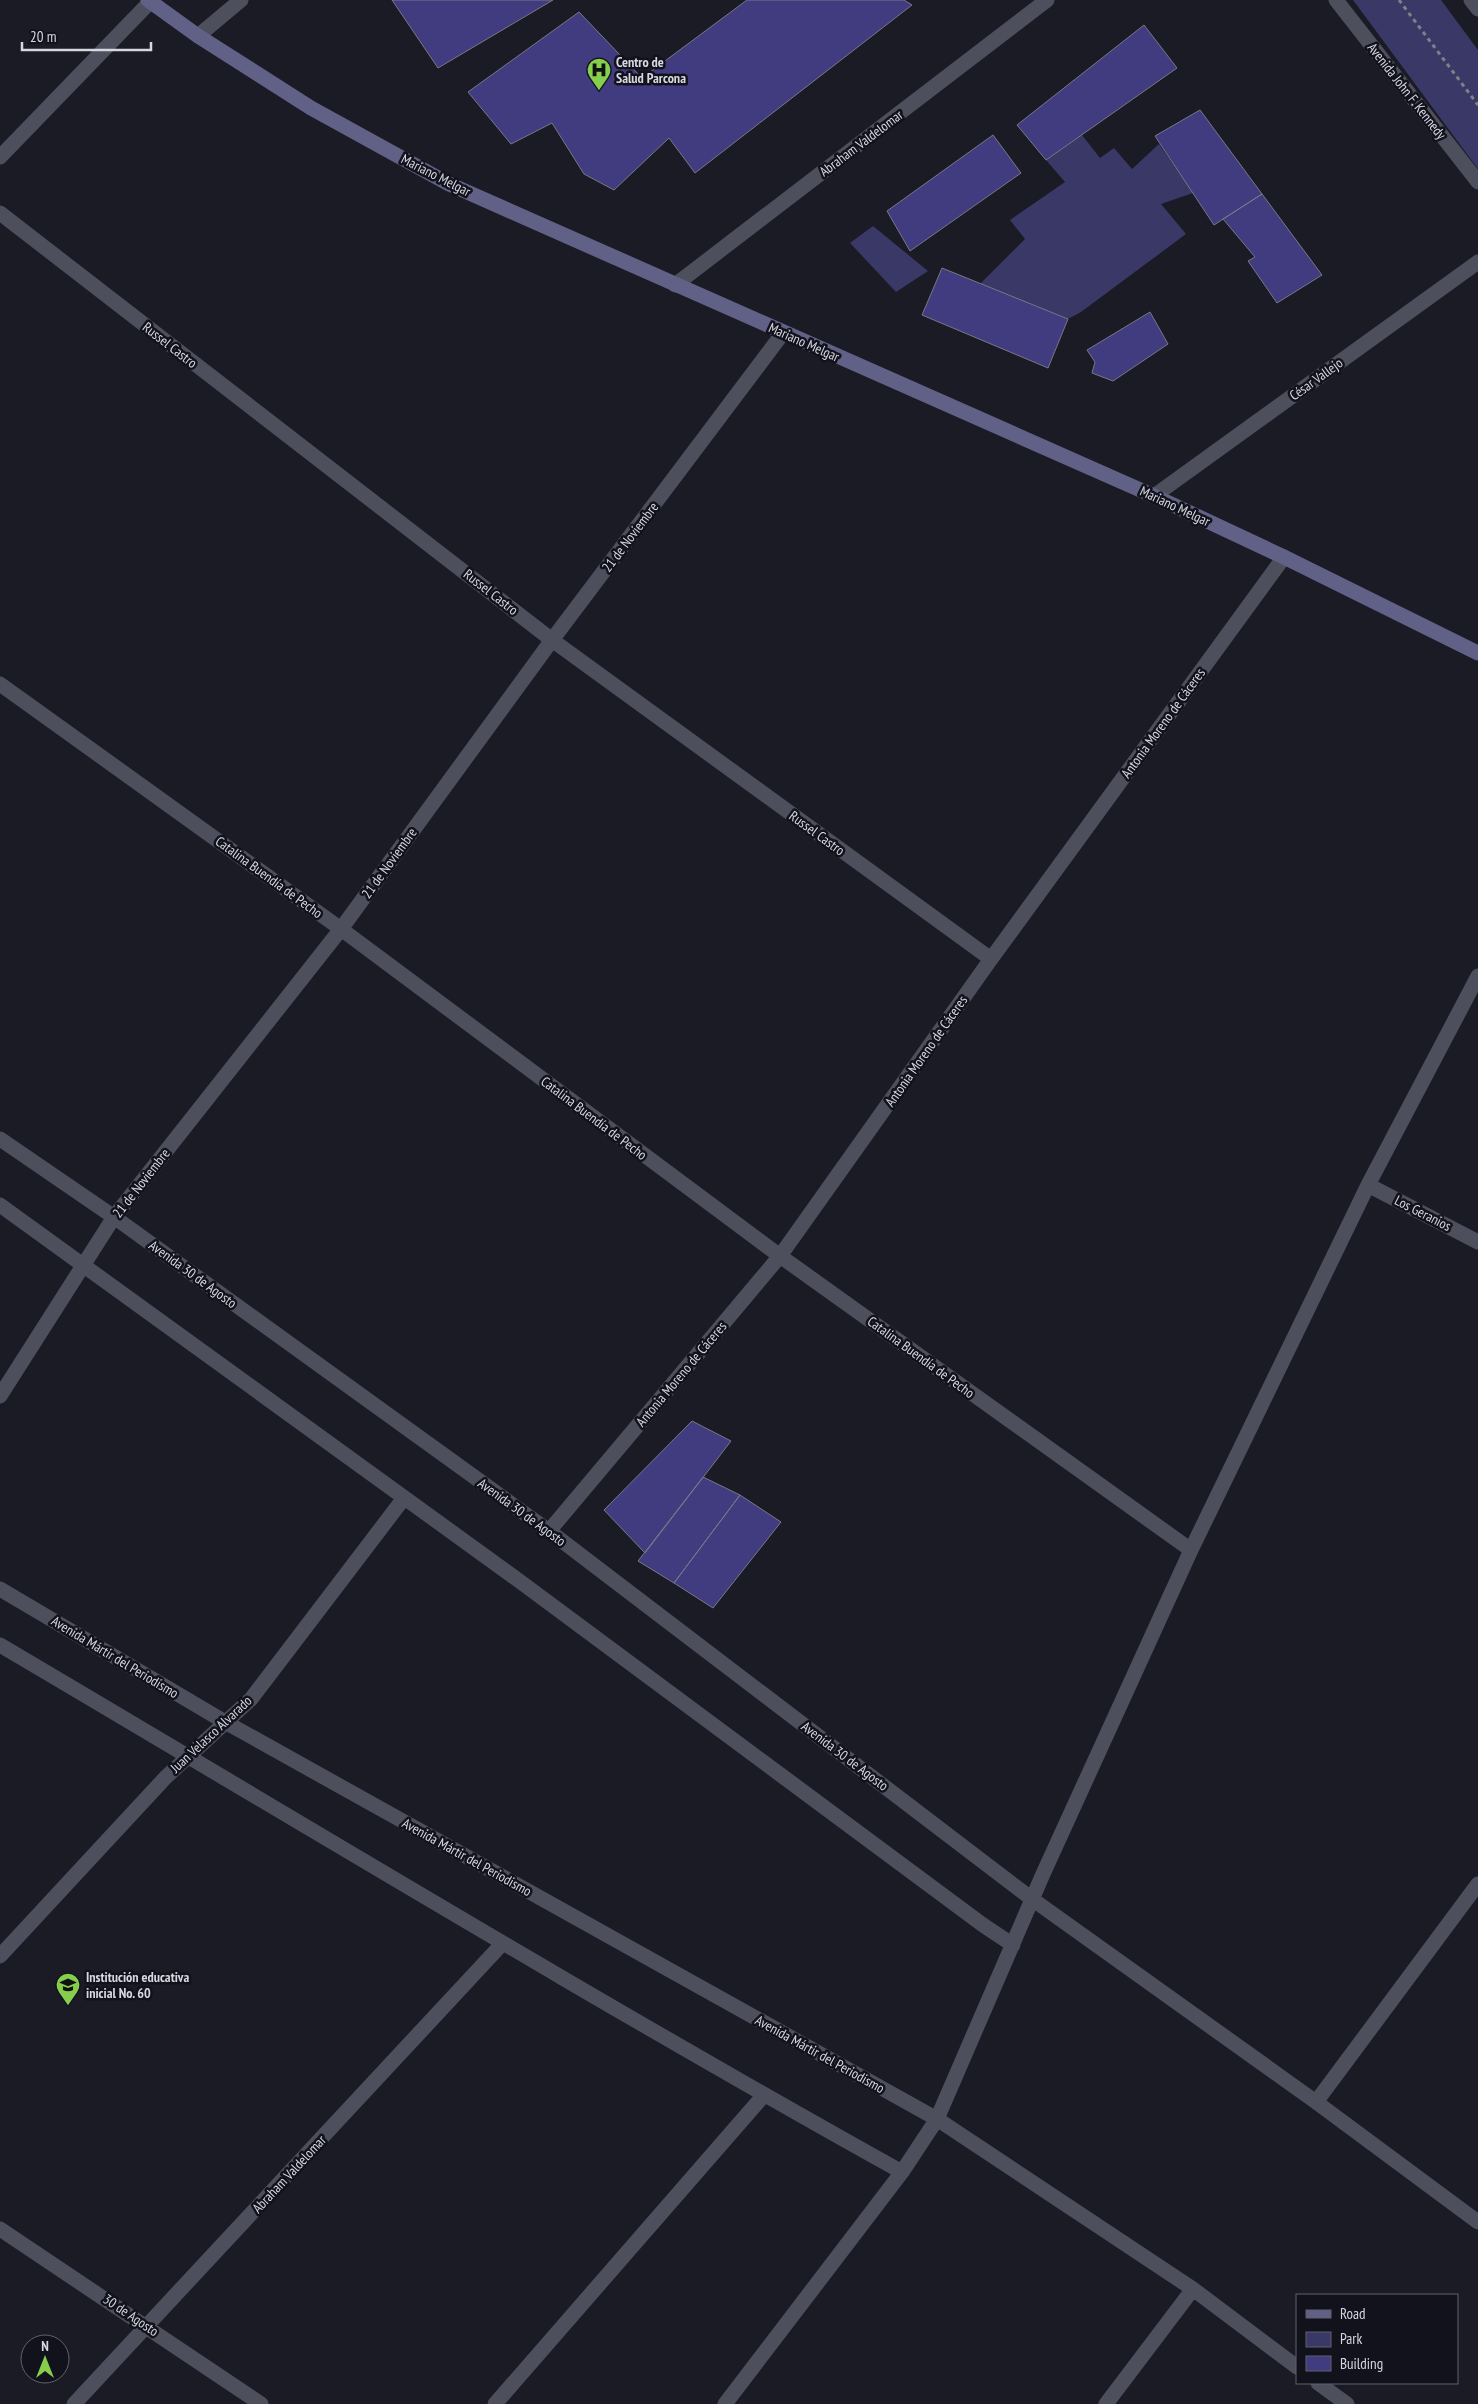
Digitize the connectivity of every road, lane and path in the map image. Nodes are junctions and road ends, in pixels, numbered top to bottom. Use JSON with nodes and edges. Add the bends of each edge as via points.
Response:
{"nodes":[{"id":1,"x":241,"y":0,"type":"edge"},
{"id":2,"x":1047,"y":0,"type":"edge"},
{"id":3,"x":1336,"y":0,"type":"edge"},
{"id":4,"x":1399,"y":0,"type":"edge"},
{"id":5,"x":1471,"y":0,"type":"edge"},
{"id":6,"x":149,"y":1,"type":"edge"},
{"id":7,"x":1478,"y":9,"type":"edge"},
{"id":8,"x":198,"y":36,"type":"junction"},
{"id":9,"x":1478,"y":105,"type":"edge"},
{"id":10,"x":0,"y":157,"type":"edge"},
{"id":11,"x":1478,"y":182,"type":"edge"},
{"id":12,"x":0,"y":213,"type":"edge"},
{"id":13,"x":1478,"y":262,"type":"edge"},
{"id":14,"x":675,"y":285,"type":"junction"},
{"id":15,"x":783,"y":333,"type":"junction"},
{"id":16,"x":1154,"y":496,"type":"junction"},
{"id":17,"x":1284,"y":557,"type":"junction"},
{"id":18,"x":552,"y":640,"type":"junction"},
{"id":19,"x":1478,"y":653,"type":"edge"},
{"id":20,"x":0,"y":684,"type":"edge"},
{"id":21,"x":341,"y":929,"type":"junction"},
{"id":22,"x":991,"y":959,"type":"junction"},
{"id":23,"x":1478,"y":976,"type":"edge"},
{"id":24,"x":0,"y":1139,"type":"edge"},
{"id":25,"x":1368,"y":1184,"type":"junction"},
{"id":26,"x":0,"y":1204,"type":"edge"},
{"id":27,"x":114,"y":1217,"type":"junction"},
{"id":28,"x":1478,"y":1242,"type":"edge"},
{"id":29,"x":780,"y":1256,"type":"junction"},
{"id":30,"x":84,"y":1264,"type":"junction"},
{"id":31,"x":0,"y":1396,"type":"edge"},
{"id":32,"x":404,"y":1498,"type":"junction"},
{"id":33,"x":549,"y":1531,"type":"junction"},
{"id":34,"x":1191,"y":1550,"type":"junction"},
{"id":35,"x":0,"y":1589,"type":"edge"},
{"id":36,"x":0,"y":1645,"type":"edge"},
{"id":37,"x":225,"y":1722,"type":"junction"},
{"id":38,"x":189,"y":1756,"type":"junction"},
{"id":39,"x":1478,"y":1884,"type":"edge"},
{"id":40,"x":1032,"y":1899,"type":"junction"},
{"id":41,"x":503,"y":1943,"type":"junction"},
{"id":42,"x":1013,"y":1945,"type":"junction"},
{"id":43,"x":0,"y":1956,"type":"edge"},
{"id":44,"x":764,"y":2095,"type":"junction"},
{"id":45,"x":1316,"y":2102,"type":"junction"},
{"id":46,"x":937,"y":2119,"type":"junction"},
{"id":47,"x":902,"y":2172,"type":"junction"},
{"id":48,"x":1478,"y":2222,"type":"edge"},
{"id":49,"x":0,"y":2229,"type":"edge"},
{"id":50,"x":1194,"y":2289,"type":"junction"},
{"id":51,"x":148,"y":2326,"type":"junction"},
{"id":52,"x":1296,"y":2366,"type":"edge"},
{"id":53,"x":1319,"y":2384,"type":"edge"},
{"id":54,"x":74,"y":2404,"type":"edge"},
{"id":55,"x":261,"y":2404,"type":"edge"},
{"id":56,"x":495,"y":2404,"type":"edge"},
{"id":57,"x":725,"y":2404,"type":"edge"},
{"id":58,"x":1106,"y":2404,"type":"edge"},
{"id":59,"x":1347,"y":2404,"type":"edge"}],
"edges":[{"from":1,"to":8,"type":"street"},
{"from":2,"to":14,"type":"street","name":"Abraham Valdelomar"},
{"from":3,"to":11,"type":"street","name":"Avenida John F. Kennedy"},
{"from":4,"to":9,"type":"path"},
{"from":5,"to":7,"type":"street"},
{"from":6,"to":8,"type":"main road","name":"Mariano Melgar"},
{"from":6,"to":10,"type":"street"},
{"from":8,"to":14,"type":"main road","name":"Mariano Melgar","via":[[311,108],[449,184]]},
{"from":12,"to":18,"type":"street","name":"Russel Castro"},
{"from":13,"to":16,"type":"street","name":"César Vallejo"},
{"from":14,"to":15,"type":"main road","name":"Mariano Melgar"},
{"from":15,"to":16,"type":"main road","name":"Mariano Melgar"},
{"from":15,"to":18,"type":"street","name":"21 de Noviembre"},
{"from":16,"to":17,"type":"main road","name":"Mariano Melgar"},
{"from":17,"to":19,"type":"main road","name":"Mariano Melgar"},
{"from":17,"to":22,"type":"street","name":"Antonia Moreno de Cáceres"},
{"from":18,"to":21,"type":"street","name":"21 de Noviembre"},
{"from":18,"to":22,"type":"street","name":"Russel Castro"},
{"from":20,"to":21,"type":"street","name":"Catalina Buendía de Pecho"},
{"from":21,"to":27,"type":"street","name":"21 de Noviembre"},
{"from":21,"to":29,"type":"street","name":"Catalina Buendía de Pecho"},
{"from":22,"to":29,"type":"street","name":"Antonia Moreno de Cáceres"},
{"from":23,"to":25,"type":"street"},
{"from":24,"to":27,"type":"street","name":"Avenida 30 de Agosto"},
{"from":25,"to":28,"type":"street","name":"Los Geranios"},
{"from":25,"to":34,"type":"street"},
{"from":26,"to":30,"type":"street"},
{"from":27,"to":30,"type":"street","name":"21 de Noviembre"},
{"from":27,"to":33,"type":"street","name":"Avenida 30 de Agosto"},
{"from":29,"to":33,"type":"street","name":"Antonia Moreno de Cáceres"},
{"from":29,"to":34,"type":"street","name":"Catalina Buendía de Pecho"},
{"from":30,"to":31,"type":"street","name":"21 de Noviembre"},
{"from":30,"to":32,"type":"street"},
{"from":32,"to":37,"type":"street","name":"Juan Velasco Alvarado","via":[[251,1698]]},
{"from":32,"to":42,"type":"street"},
{"from":33,"to":40,"type":"street","name":"Avenida 30 de Agosto"},
{"from":34,"to":40,"type":"street"},
{"from":35,"to":37,"type":"street","name":"Avenida Mártir del Periodismo"},
{"from":36,"to":38,"type":"street"},
{"from":37,"to":38,"type":"street","name":"Juan Velasco Alvarado"},
{"from":37,"to":46,"type":"street","name":"Avenida Mártir del Periodismo"},
{"from":38,"to":41,"type":"street"},
{"from":38,"to":43,"type":"street","name":"Juan Velasco Alvarado"},
{"from":39,"to":45,"type":"street"},
{"from":40,"to":42,"type":"street"},
{"from":40,"to":45,"type":"street","name":"Avenida 30 de Agosto"},
{"from":41,"to":44,"type":"street"},
{"from":41,"to":51,"type":"street","name":"Abraham Valdelomar"},
{"from":42,"to":46,"type":"street"},
{"from":44,"to":47,"type":"street"},
{"from":44,"to":56,"type":"street"},
{"from":45,"to":48,"type":"street","name":"Avenida 30 de Agosto"},
{"from":46,"to":47,"type":"street"},
{"from":46,"to":50,"type":"street","name":"Avenida Mártir del Periodismo"},
{"from":47,"to":57,"type":"street"},
{"from":49,"to":51,"type":"street","name":"30 de Agosto"},
{"from":50,"to":52,"type":"street","name":"Avenida Mártir del Periodismo"},
{"from":50,"to":58,"type":"street"},
{"from":51,"to":54,"type":"street","name":"Abraham Valdelomar"},
{"from":51,"to":55,"type":"street","name":"30 de Agosto"},
{"from":53,"to":59,"type":"street"}]}
